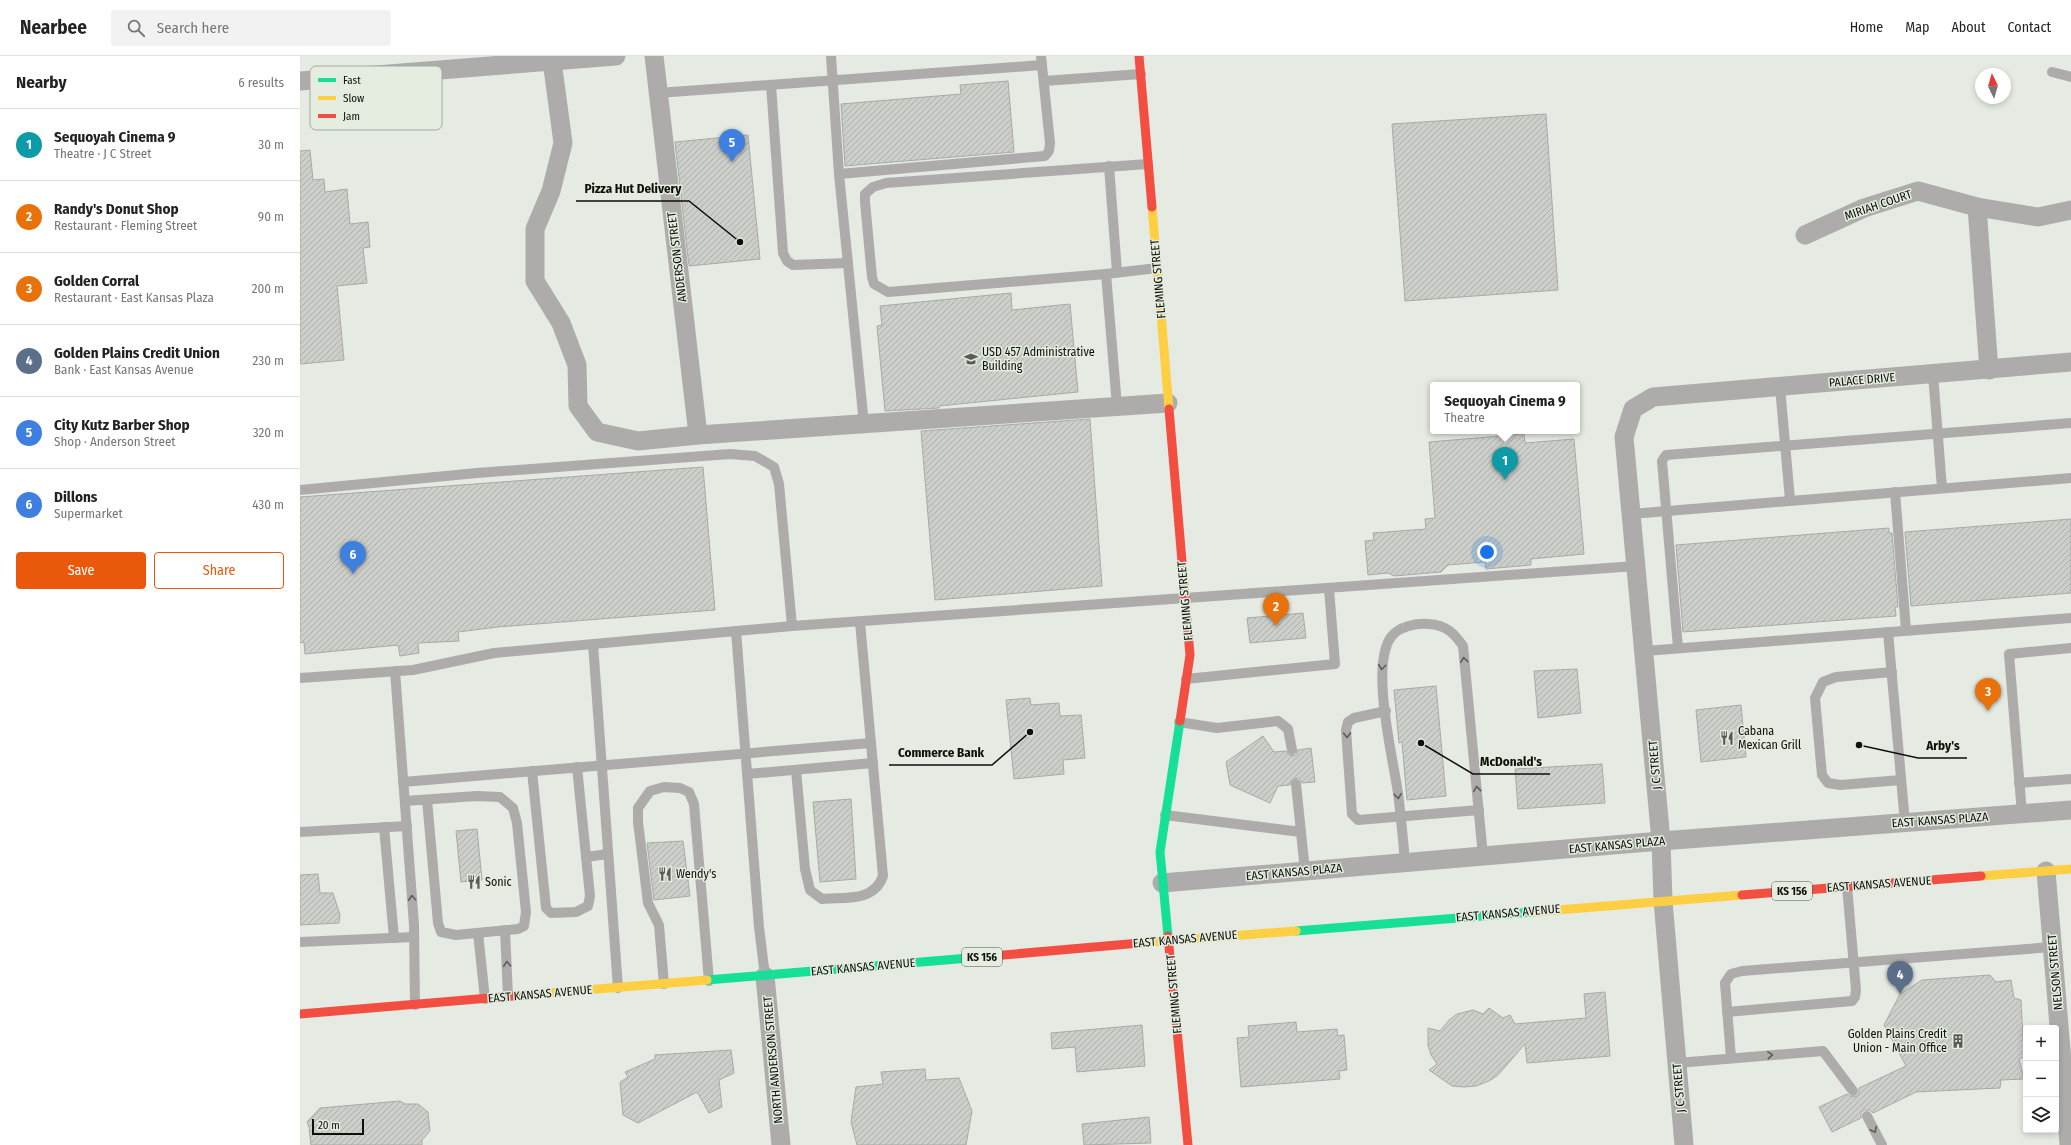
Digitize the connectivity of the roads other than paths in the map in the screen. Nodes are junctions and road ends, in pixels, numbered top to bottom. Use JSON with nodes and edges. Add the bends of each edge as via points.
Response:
{"nodes":[{"id":1,"x":616,"y":56,"type":"edge"},
{"id":2,"x":654,"y":56,"type":"edge"},
{"id":3,"x":831,"y":56,"type":"edge"},
{"id":4,"x":1139,"y":56,"type":"edge"},
{"id":5,"x":1042,"y":60,"type":"edge"},
{"id":6,"x":552,"y":61,"type":"junction"},
{"id":7,"x":442,"y":70,"type":"edge"},
{"id":8,"x":2052,"y":72,"type":"dead end"},
{"id":9,"x":1140,"y":74,"type":"junction"},
{"id":10,"x":2071,"y":77,"type":"edge"},
{"id":11,"x":310,"y":80,"type":"edge"},
{"id":12,"x":300,"y":81,"type":"edge"},
{"id":13,"x":833,"y":81,"type":"junction"},
{"id":14,"x":1044,"y":81,"type":"junction"},
{"id":15,"x":771,"y":85,"type":"junction"},
{"id":16,"x":658,"y":93,"type":"junction"},
{"id":17,"x":1148,"y":164,"type":"junction"},
{"id":18,"x":1109,"y":166,"type":"junction"},
{"id":19,"x":839,"y":174,"type":"junction"},
{"id":20,"x":1977,"y":207,"type":"junction"},
{"id":21,"x":2071,"y":210,"type":"edge"},
{"id":22,"x":1805,"y":235,"type":"dead end"},
{"id":23,"x":848,"y":263,"type":"junction"},
{"id":24,"x":1157,"y":268,"type":"junction"},
{"id":25,"x":1117,"y":272,"type":"junction"},
{"id":26,"x":1106,"y":274,"type":"junction"},
{"id":27,"x":2071,"y":362,"type":"edge"},
{"id":28,"x":1989,"y":370,"type":"junction"},
{"id":29,"x":1933,"y":374,"type":"junction"},
{"id":30,"x":1780,"y":387,"type":"junction"},
{"id":31,"x":1653,"y":397,"type":"joint"},
{"id":32,"x":1168,"y":403,"type":"junction"},
{"id":33,"x":1117,"y":406,"type":"junction"},
{"id":34,"x":2071,"y":422,"type":"edge"},
{"id":35,"x":864,"y":424,"type":"junction"},
{"id":36,"x":1938,"y":433,"type":"junction"},
{"id":37,"x":698,"y":435,"type":"junction"},
{"id":38,"x":1785,"y":445,"type":"junction"},
{"id":39,"x":2071,"y":478,"type":"edge"},
{"id":40,"x":1942,"y":488,"type":"junction"},
{"id":41,"x":300,"y":490,"type":"edge"},
{"id":42,"x":1895,"y":492,"type":"junction"},
{"id":43,"x":1790,"y":500,"type":"junction"},
{"id":44,"x":1666,"y":511,"type":"junction"},
{"id":45,"x":1631,"y":514,"type":"junction"},
{"id":46,"x":1636,"y":566,"type":"junction"},
{"id":47,"x":1329,"y":588,"type":"junction"},
{"id":48,"x":1185,"y":598,"type":"junction"},
{"id":49,"x":2071,"y":618,"type":"edge"},
{"id":50,"x":860,"y":622,"type":"junction"},
{"id":51,"x":792,"y":626,"type":"junction"},
{"id":52,"x":1906,"y":630,"type":"junction"},
{"id":53,"x":736,"y":631,"type":"junction"},
{"id":54,"x":1888,"y":632,"type":"junction"},
{"id":55,"x":594,"y":644,"type":"junction"},
{"id":56,"x":1678,"y":648,"type":"junction"},
{"id":57,"x":2071,"y":648,"type":"edge"},
{"id":58,"x":1645,"y":651,"type":"junction"},
{"id":59,"x":395,"y":671,"type":"junction"},
{"id":60,"x":1892,"y":672,"type":"junction"},
{"id":61,"x":300,"y":678,"type":"edge"},
{"id":62,"x":1186,"y":679,"type":"junction"},
{"id":63,"x":1386,"y":711,"type":"junction"},
{"id":64,"x":1179,"y":722,"type":"junction"},
{"id":65,"x":871,"y":743,"type":"junction"},
{"id":66,"x":1292,"y":750,"type":"dead end"},
{"id":67,"x":745,"y":753,"type":"junction"},
{"id":68,"x":873,"y":763,"type":"junction"},
{"id":69,"x":602,"y":765,"type":"junction"},
{"id":70,"x":577,"y":767,"type":"junction"},
{"id":71,"x":796,"y":770,"type":"junction"},
{"id":72,"x":532,"y":771,"type":"junction"},
{"id":73,"x":747,"y":774,"type":"junction"},
{"id":74,"x":2071,"y":779,"type":"edge"},
{"id":75,"x":1901,"y":780,"type":"junction"},
{"id":76,"x":403,"y":782,"type":"junction"},
{"id":77,"x":2019,"y":783,"type":"junction"},
{"id":78,"x":1296,"y":784,"type":"dead end"},
{"id":79,"x":427,"y":800,"type":"junction"},
{"id":80,"x":405,"y":801,"type":"junction"},
{"id":81,"x":1479,"y":810,"type":"junction"},
{"id":82,"x":2071,"y":810,"type":"edge"},
{"id":83,"x":2022,"y":814,"type":"junction"},
{"id":84,"x":1165,"y":815,"type":"junction"},
{"id":85,"x":1400,"y":817,"type":"junction"},
{"id":86,"x":1905,"y":823,"type":"junction"},
{"id":87,"x":406,"y":826,"type":"junction"},
{"id":88,"x":384,"y":827,"type":"junction"},
{"id":89,"x":300,"y":832,"type":"edge"},
{"id":90,"x":1301,"y":832,"type":"junction"},
{"id":91,"x":1662,"y":841,"type":"junction"},
{"id":92,"x":608,"y":854,"type":"junction"},
{"id":93,"x":1483,"y":856,"type":"junction"},
{"id":94,"x":586,"y":857,"type":"junction"},
{"id":95,"x":1405,"y":862,"type":"junction"},
{"id":96,"x":2071,"y":869,"type":"edge"},
{"id":97,"x":1305,"y":871,"type":"junction"},
{"id":98,"x":2046,"y":871,"type":"junction"},
{"id":99,"x":1162,"y":883,"type":"junction"},
{"id":100,"x":1847,"y":886,"type":"junction"},
{"id":101,"x":1663,"y":901,"type":"junction"},
{"id":102,"x":505,"y":930,"type":"junction"},
{"id":103,"x":478,"y":933,"type":"junction"},
{"id":104,"x":414,"y":937,"type":"junction"},
{"id":105,"x":394,"y":938,"type":"junction"},
{"id":106,"x":1169,"y":941,"type":"junction"},
{"id":107,"x":300,"y":942,"type":"edge"},
{"id":108,"x":2052,"y":947,"type":"junction"},
{"id":109,"x":1853,"y":962,"type":"junction"},
{"id":110,"x":765,"y":976,"type":"junction"},
{"id":111,"x":709,"y":980,"type":"junction"},
{"id":112,"x":664,"y":984,"type":"junction"},
{"id":113,"x":618,"y":988,"type":"junction"},
{"id":114,"x":508,"y":997,"type":"junction"},
{"id":115,"x":486,"y":999,"type":"junction"},
{"id":116,"x":415,"y":1004,"type":"junction"},
{"id":117,"x":1728,"y":1012,"type":"junction"},
{"id":118,"x":300,"y":1014,"type":"edge"},
{"id":119,"x":2066,"y":1043,"type":"edge"},
{"id":120,"x":1731,"y":1058,"type":"junction"},
{"id":121,"x":1677,"y":1063,"type":"junction"},
{"id":122,"x":1853,"y":1091,"type":"dead end"},
{"id":123,"x":1867,"y":1116,"type":"dead end"},
{"id":124,"x":781,"y":1145,"type":"edge"},
{"id":125,"x":1188,"y":1145,"type":"edge"},
{"id":126,"x":1684,"y":1145,"type":"edge"},
{"id":127,"x":1882,"y":1145,"type":"edge"},
{"id":128,"x":2069,"y":1145,"type":"edge"}],
"edges":[{"from":1,"to":6,"type":"street"},
{"from":2,"to":16,"type":"street","name":"ANDERSON STREET"},
{"from":3,"to":13,"type":"lane"},
{"from":4,"to":9,"type":"main road","name":"FLEMING STREET"},
{"from":5,"to":13,"type":"lane"},
{"from":5,"to":14,"type":"lane"},
{"from":6,"to":7,"type":"street"},
{"from":6,"to":37,"type":"street","via":[[563,143],[551,191],[535,229],[535,281],[560,323],[577,365],[578,406],[597,432],[638,441]]},
{"from":8,"to":10,"type":"lane"},
{"from":9,"to":14,"type":"lane"},
{"from":9,"to":17,"type":"main road","name":"FLEMING STREET"},
{"from":11,"to":12,"type":"street"},
{"from":13,"to":15,"type":"lane"},
{"from":13,"to":19,"type":"lane"},
{"from":14,"to":19,"type":"lane","via":[[1050,143],[1045,156]]},
{"from":15,"to":16,"type":"lane"},
{"from":15,"to":23,"type":"lane","via":[[783,253],[787,261],[793,265]]},
{"from":16,"to":37,"type":"street","name":"ANDERSON STREET"},
{"from":17,"to":18,"type":"lane"},
{"from":17,"to":24,"type":"main road","name":"FLEMING STREET"},
{"from":18,"to":25,"type":"lane"},
{"from":18,"to":26,"type":"lane","via":[[886,183],[873,187],[865,194],[872,277],[874,284],[888,292]]},
{"from":19,"to":23,"type":"lane"},
{"from":20,"to":21,"type":"street","name":"MIRIAH COURT","via":[[2038,216]]},
{"from":20,"to":22,"type":"street","name":"MIRIAH COURT","via":[[1918,191],[1864,208]]},
{"from":20,"to":28,"type":"street"},
{"from":23,"to":35,"type":"lane"},
{"from":24,"to":25,"type":"lane"},
{"from":24,"to":32,"type":"main road","name":"FLEMING STREET"},
{"from":25,"to":26,"type":"lane"},
{"from":26,"to":33,"type":"lane"},
{"from":27,"to":28,"type":"street","name":"PALACE DRIVE"},
{"from":28,"to":29,"type":"street","name":"PALACE DRIVE"},
{"from":29,"to":30,"type":"street","name":"PALACE DRIVE"},
{"from":29,"to":36,"type":"lane"},
{"from":30,"to":31,"type":"street","name":"PALACE DRIVE"},
{"from":30,"to":38,"type":"lane"},
{"from":31,"to":45,"type":"street","name":"J C STREET","via":[[1633,409],[1624,436]]},
{"from":32,"to":33,"type":"street"},
{"from":32,"to":48,"type":"main road","name":"FLEMING STREET"},
{"from":33,"to":35,"type":"street"},
{"from":34,"to":36,"type":"lane"},
{"from":35,"to":37,"type":"street"},
{"from":36,"to":38,"type":"lane"},
{"from":36,"to":40,"type":"lane"},
{"from":38,"to":43,"type":"lane"},
{"from":38,"to":44,"type":"lane","via":[[1666,455],[1662,461]]},
{"from":39,"to":40,"type":"lane"},
{"from":40,"to":42,"type":"lane"},
{"from":41,"to":51,"type":"lane","via":[[477,473],[730,454],[755,456],[774,467],[779,484]]},
{"from":42,"to":43,"type":"lane"},
{"from":42,"to":52,"type":"lane"},
{"from":43,"to":44,"type":"lane"},
{"from":44,"to":45,"type":"lane"},
{"from":44,"to":56,"type":"lane"},
{"from":45,"to":46,"type":"street","name":"J C STREET"},
{"from":46,"to":47,"type":"lane"},
{"from":46,"to":58,"type":"street","name":"J C STREET"},
{"from":47,"to":48,"type":"lane"},
{"from":47,"to":62,"type":"lane","via":[[1335,664]]},
{"from":48,"to":50,"type":"lane"},
{"from":48,"to":62,"type":"main road","name":"FLEMING STREET","via":[[1190,655]]},
{"from":49,"to":52,"type":"lane"},
{"from":50,"to":51,"type":"lane"},
{"from":50,"to":65,"type":"lane"},
{"from":51,"to":53,"type":"lane"},
{"from":52,"to":54,"type":"lane"},
{"from":53,"to":55,"type":"lane"},
{"from":53,"to":67,"type":"lane"},
{"from":54,"to":56,"type":"lane"},
{"from":54,"to":60,"type":"lane"},
{"from":55,"to":59,"type":"lane","via":[[494,653],[414,670]]},
{"from":55,"to":69,"type":"lane"},
{"from":56,"to":58,"type":"lane"},
{"from":57,"to":77,"type":"lane","via":[[2009,654]]},
{"from":58,"to":91,"type":"street","name":"J C STREET"},
{"from":59,"to":61,"type":"lane"},
{"from":59,"to":76,"type":"lane"},
{"from":60,"to":75,"type":"lane"},
{"from":60,"to":75,"type":"lane","via":[[1836,676],[1823,682],[1815,698],[1822,774],[1828,783],[1840,785]]},
{"from":62,"to":64,"type":"main road","name":"FLEMING STREET"},
{"from":81,"to":63,"type":"lane","one_way":true,"via":[[1463,646],[1456,635],[1444,626],[1428,624],[1407,626],[1391,637],[1384,655],[1382,671]]},
{"from":63,"to":85,"type":"lane","one_way":true},
{"from":63,"to":85,"type":"lane","one_way":true,"via":[[1354,718],[1348,722],[1346,730],[1352,814],[1358,820]]},
{"from":64,"to":66,"type":"lane","via":[[1217,728],[1278,721],[1288,729]]},
{"from":64,"to":84,"type":"main road","name":"FLEMING STREET"},
{"from":65,"to":67,"type":"lane"},
{"from":65,"to":68,"type":"lane"},
{"from":67,"to":69,"type":"lane"},
{"from":67,"to":73,"type":"lane"},
{"from":68,"to":71,"type":"lane"},
{"from":68,"to":71,"type":"lane","via":[[882,876],[879,886],[868,895],[822,899],[810,890],[807,883]]},
{"from":69,"to":70,"type":"lane"},
{"from":69,"to":92,"type":"lane"},
{"from":70,"to":72,"type":"lane"},
{"from":70,"to":94,"type":"lane"},
{"from":71,"to":73,"type":"lane"},
{"from":72,"to":76,"type":"lane"},
{"from":72,"to":94,"type":"lane","via":[[543,896],[546,908],[551,912],[576,912],[588,906],[590,896]]},
{"from":73,"to":110,"type":"lane"},
{"from":74,"to":77,"type":"lane"},
{"from":75,"to":86,"type":"lane"},
{"from":76,"to":80,"type":"lane"},
{"from":77,"to":83,"type":"lane"},
{"from":78,"to":90,"type":"lane"},
{"from":79,"to":80,"type":"lane"},
{"from":79,"to":102,"type":"lane","via":[[500,797],[513,808],[517,824],[525,921],[524,926],[518,929]]},
{"from":79,"to":103,"type":"lane","via":[[438,923],[441,932],[456,935]]},
{"from":80,"to":87,"type":"lane"},
{"from":81,"to":85,"type":"lane"},
{"from":81,"to":93,"type":"lane"},
{"from":82,"to":83,"type":"street","name":"EAST KANSAS PLAZA"},
{"from":83,"to":86,"type":"street","name":"EAST KANSAS PLAZA"},
{"from":84,"to":90,"type":"lane"},
{"from":84,"to":99,"type":"main road","name":"FLEMING STREET","via":[[1160,852]]},
{"from":85,"to":95,"type":"lane"},
{"from":86,"to":91,"type":"street","name":"EAST KANSAS PLAZA"},
{"from":87,"to":88,"type":"lane"},
{"from":104,"to":87,"type":"lane","one_way":true},
{"from":88,"to":89,"type":"lane"},
{"from":88,"to":105,"type":"lane"},
{"from":90,"to":97,"type":"lane"},
{"from":91,"to":93,"type":"street","name":"EAST KANSAS PLAZA"},
{"from":91,"to":101,"type":"street","name":"J C STREET"},
{"from":92,"to":94,"type":"lane"},
{"from":92,"to":113,"type":"lane"},
{"from":93,"to":95,"type":"street","name":"EAST KANSAS PLAZA"},
{"from":95,"to":97,"type":"street","name":"EAST KANSAS PLAZA"},
{"from":96,"to":98,"type":"main road","name":"EAST KANSAS AVENUE","number":"KS 156"},
{"from":97,"to":99,"type":"street","name":"EAST KANSAS PLAZA"},
{"from":98,"to":100,"type":"main road","name":"EAST KANSAS AVENUE","number":"KS 156"},
{"from":98,"to":108,"type":"street","name":"NELSON STREET"},
{"from":99,"to":106,"type":"main road","name":"FLEMING STREET"},
{"from":100,"to":101,"type":"main road","name":"EAST KANSAS AVENUE","number":"KS 156"},
{"from":100,"to":109,"type":"lane"},
{"from":101,"to":106,"type":"main road","name":"EAST KANSAS AVENUE","number":"KS 156"},
{"from":101,"to":121,"type":"street","name":"J C STREET"},
{"from":102,"to":103,"type":"lane"},
{"from":114,"to":102,"type":"lane","one_way":true},
{"from":103,"to":115,"type":"lane"},
{"from":104,"to":105,"type":"lane"},
{"from":104,"to":116,"type":"lane"},
{"from":105,"to":107,"type":"lane"},
{"from":106,"to":110,"type":"main road","name":"EAST KANSAS AVENUE","number":"KS 156"},
{"from":106,"to":125,"type":"main road","name":"FLEMING STREET"},
{"from":108,"to":109,"type":"lane"},
{"from":108,"to":119,"type":"street","name":"NELSON STREET"},
{"from":109,"to":117,"type":"lane","via":[[1731,974],[1725,983]]},
{"from":109,"to":117,"type":"lane","via":[[1856,997],[1852,1001]]},
{"from":110,"to":111,"type":"main road","name":"EAST KANSAS AVENUE","number":"KS 156"},
{"from":110,"to":124,"type":"street","name":"NORTH ANDERSON STREET"},
{"from":111,"to":112,"type":"main road","name":"EAST KANSAS AVENUE","number":"KS 156"},
{"from":111,"to":112,"type":"lane","via":[[694,804],[689,792],[680,788],[664,787],[650,791],[638,808],[648,903],[659,925]]},
{"from":112,"to":113,"type":"main road","name":"EAST KANSAS AVENUE","number":"KS 156"},
{"from":113,"to":114,"type":"main road","name":"EAST KANSAS AVENUE","number":"KS 156"},
{"from":114,"to":115,"type":"main road","name":"EAST KANSAS AVENUE","number":"KS 156"},
{"from":115,"to":116,"type":"main road","name":"EAST KANSAS AVENUE","number":"KS 156"},
{"from":116,"to":118,"type":"main road","name":"EAST KANSAS AVENUE","number":"KS 156"},
{"from":117,"to":120,"type":"lane"},
{"from":119,"to":128,"type":"street","name":"NELSON STREET"},
{"from":120,"to":121,"type":"lane"},
{"from":120,"to":122,"type":"lane","one_way":true,"via":[[1823,1051]]},
{"from":121,"to":126,"type":"street","name":"J C STREET"},
{"from":123,"to":127,"type":"lane","one_way":true}]}
